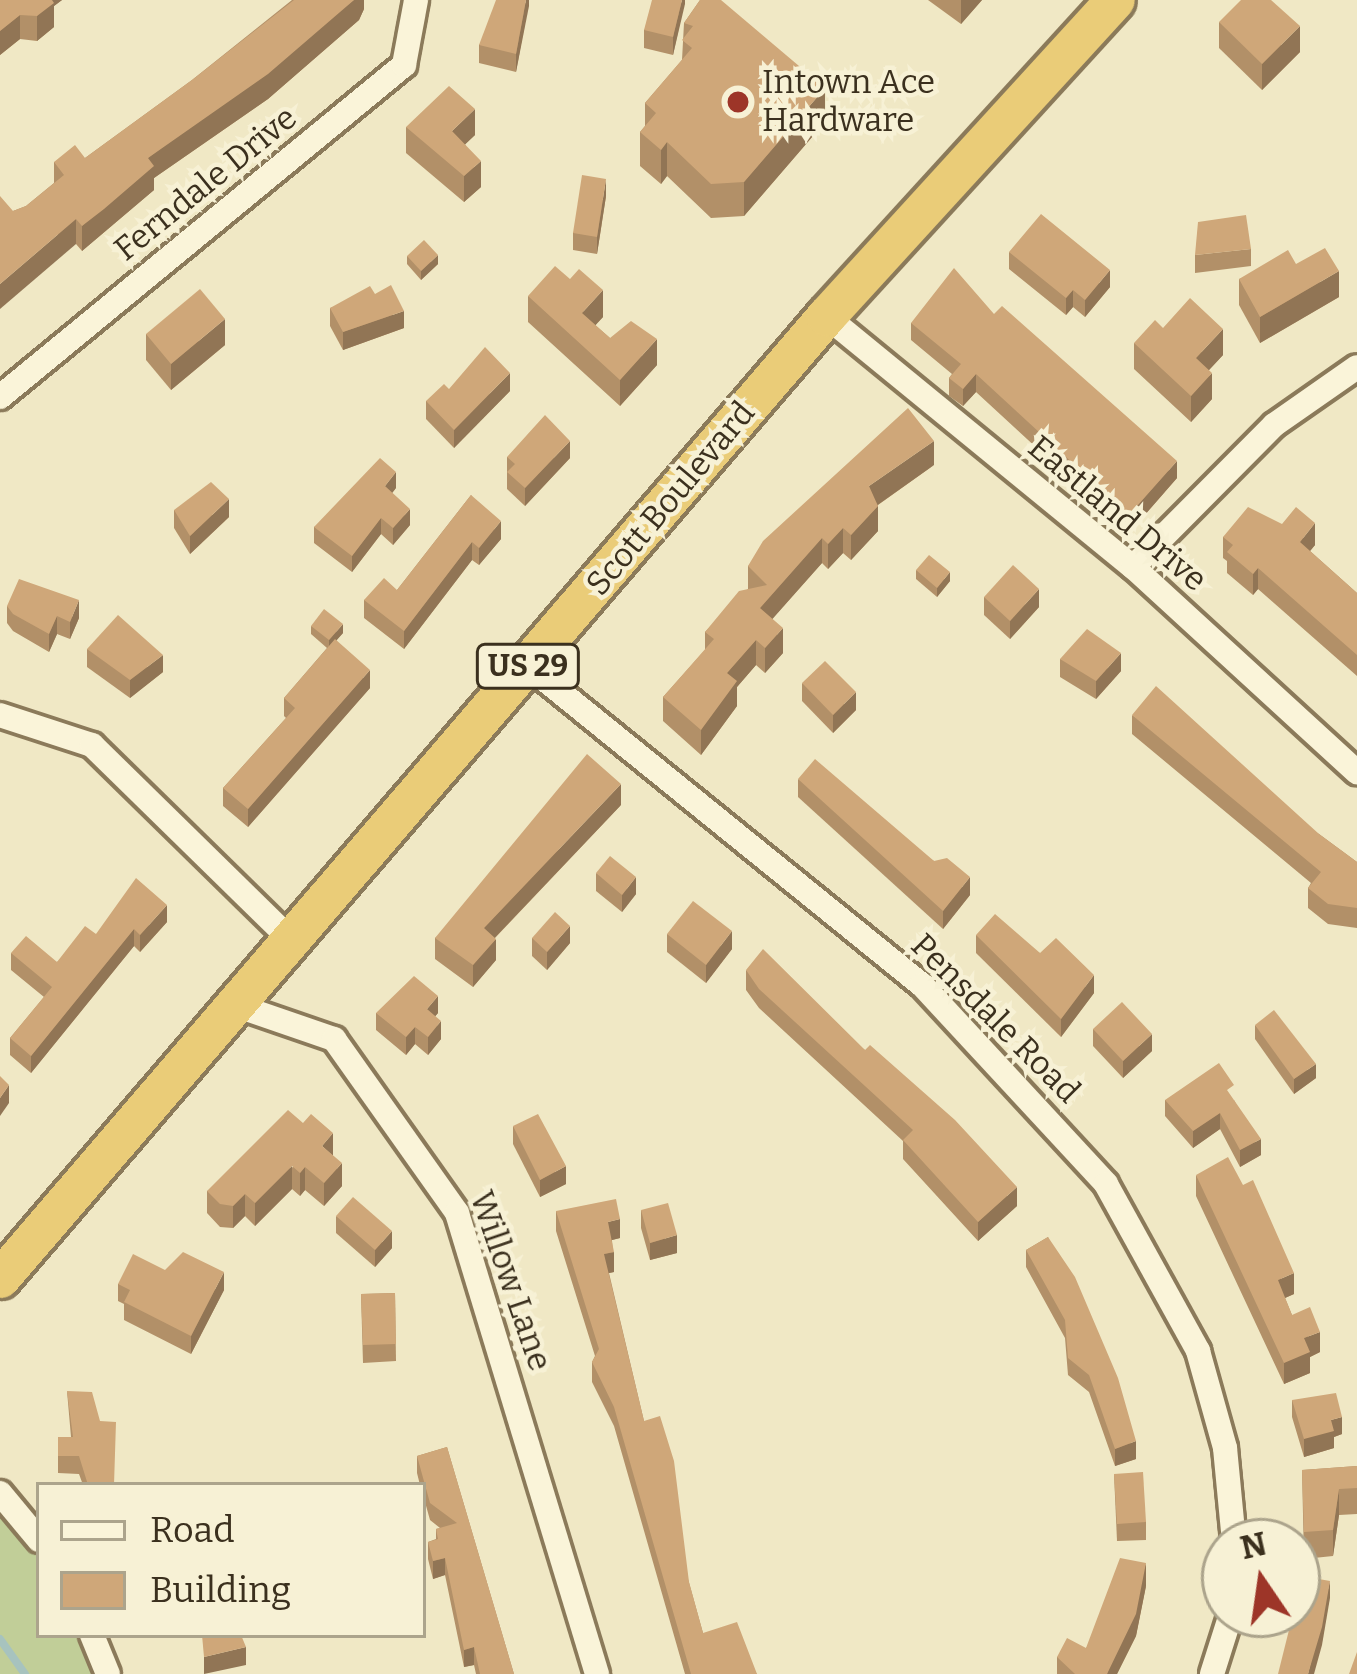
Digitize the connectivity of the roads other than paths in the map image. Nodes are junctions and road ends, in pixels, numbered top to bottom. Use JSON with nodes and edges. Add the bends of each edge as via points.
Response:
{"nodes":[{"id":1,"x":416,"y":0,"type":"edge"},
{"id":2,"x":1115,"y":0,"type":"edge"},
{"id":3,"x":826,"y":316,"type":"junction"},
{"id":4,"x":1357,"y":367,"type":"edge"},
{"id":5,"x":0,"y":397,"type":"edge"},
{"id":6,"x":1133,"y":567,"type":"junction"},
{"id":7,"x":528,"y":666,"type":"junction"},
{"id":8,"x":0,"y":715,"type":"edge"},
{"id":9,"x":1357,"y":772,"type":"edge"},
{"id":10,"x":291,"y":940,"type":"junction"},
{"id":11,"x":235,"y":1005,"type":"junction"},
{"id":12,"x":0,"y":1278,"type":"edge"},
{"id":13,"x":0,"y":1492,"type":"edge"},
{"id":14,"x":1232,"y":1518,"type":"edge"},
{"id":15,"x":36,"y":1536,"type":"edge"},
{"id":16,"x":93,"y":1638,"type":"edge"},
{"id":17,"x":1224,"y":1638,"type":"edge"},
{"id":18,"x":108,"y":1674,"type":"edge"},
{"id":19,"x":597,"y":1674,"type":"edge"},
{"id":20,"x":1212,"y":1674,"type":"edge"}],
"edges":[{"from":1,"to":5,"type":"street","name":"Ferndale Drive","via":[[404,65]]},
{"from":2,"to":3,"type":"highway","name":"Scott Boulevard","number":"US 29"},
{"from":3,"to":6,"type":"street","name":"Eastland Drive"},
{"from":3,"to":7,"type":"highway","name":"Scott Boulevard","number":"US 29"},
{"from":4,"to":6,"type":"street","via":[[1274,425]]},
{"from":6,"to":9,"type":"street","name":"Eastland Drive"},
{"from":7,"to":10,"type":"highway","name":"Scott Boulevard","number":"US 29"},
{"from":7,"to":14,"type":"street","name":"Pensdale Road","via":[[922,985],[1106,1184],[1198,1351],[1225,1448]]},
{"from":8,"to":10,"type":"street","via":[[92,745]]},
{"from":10,"to":11,"type":"highway","name":"Scott Boulevard","number":"US 29"},
{"from":11,"to":12,"type":"highway","name":"Scott Boulevard","number":"US 29"},
{"from":11,"to":19,"type":"street","name":"Willow Lane","via":[[334,1039],[457,1213]]},
{"from":13,"to":15,"type":"street"},
{"from":16,"to":18,"type":"street"},
{"from":17,"to":20,"type":"street"}]}
